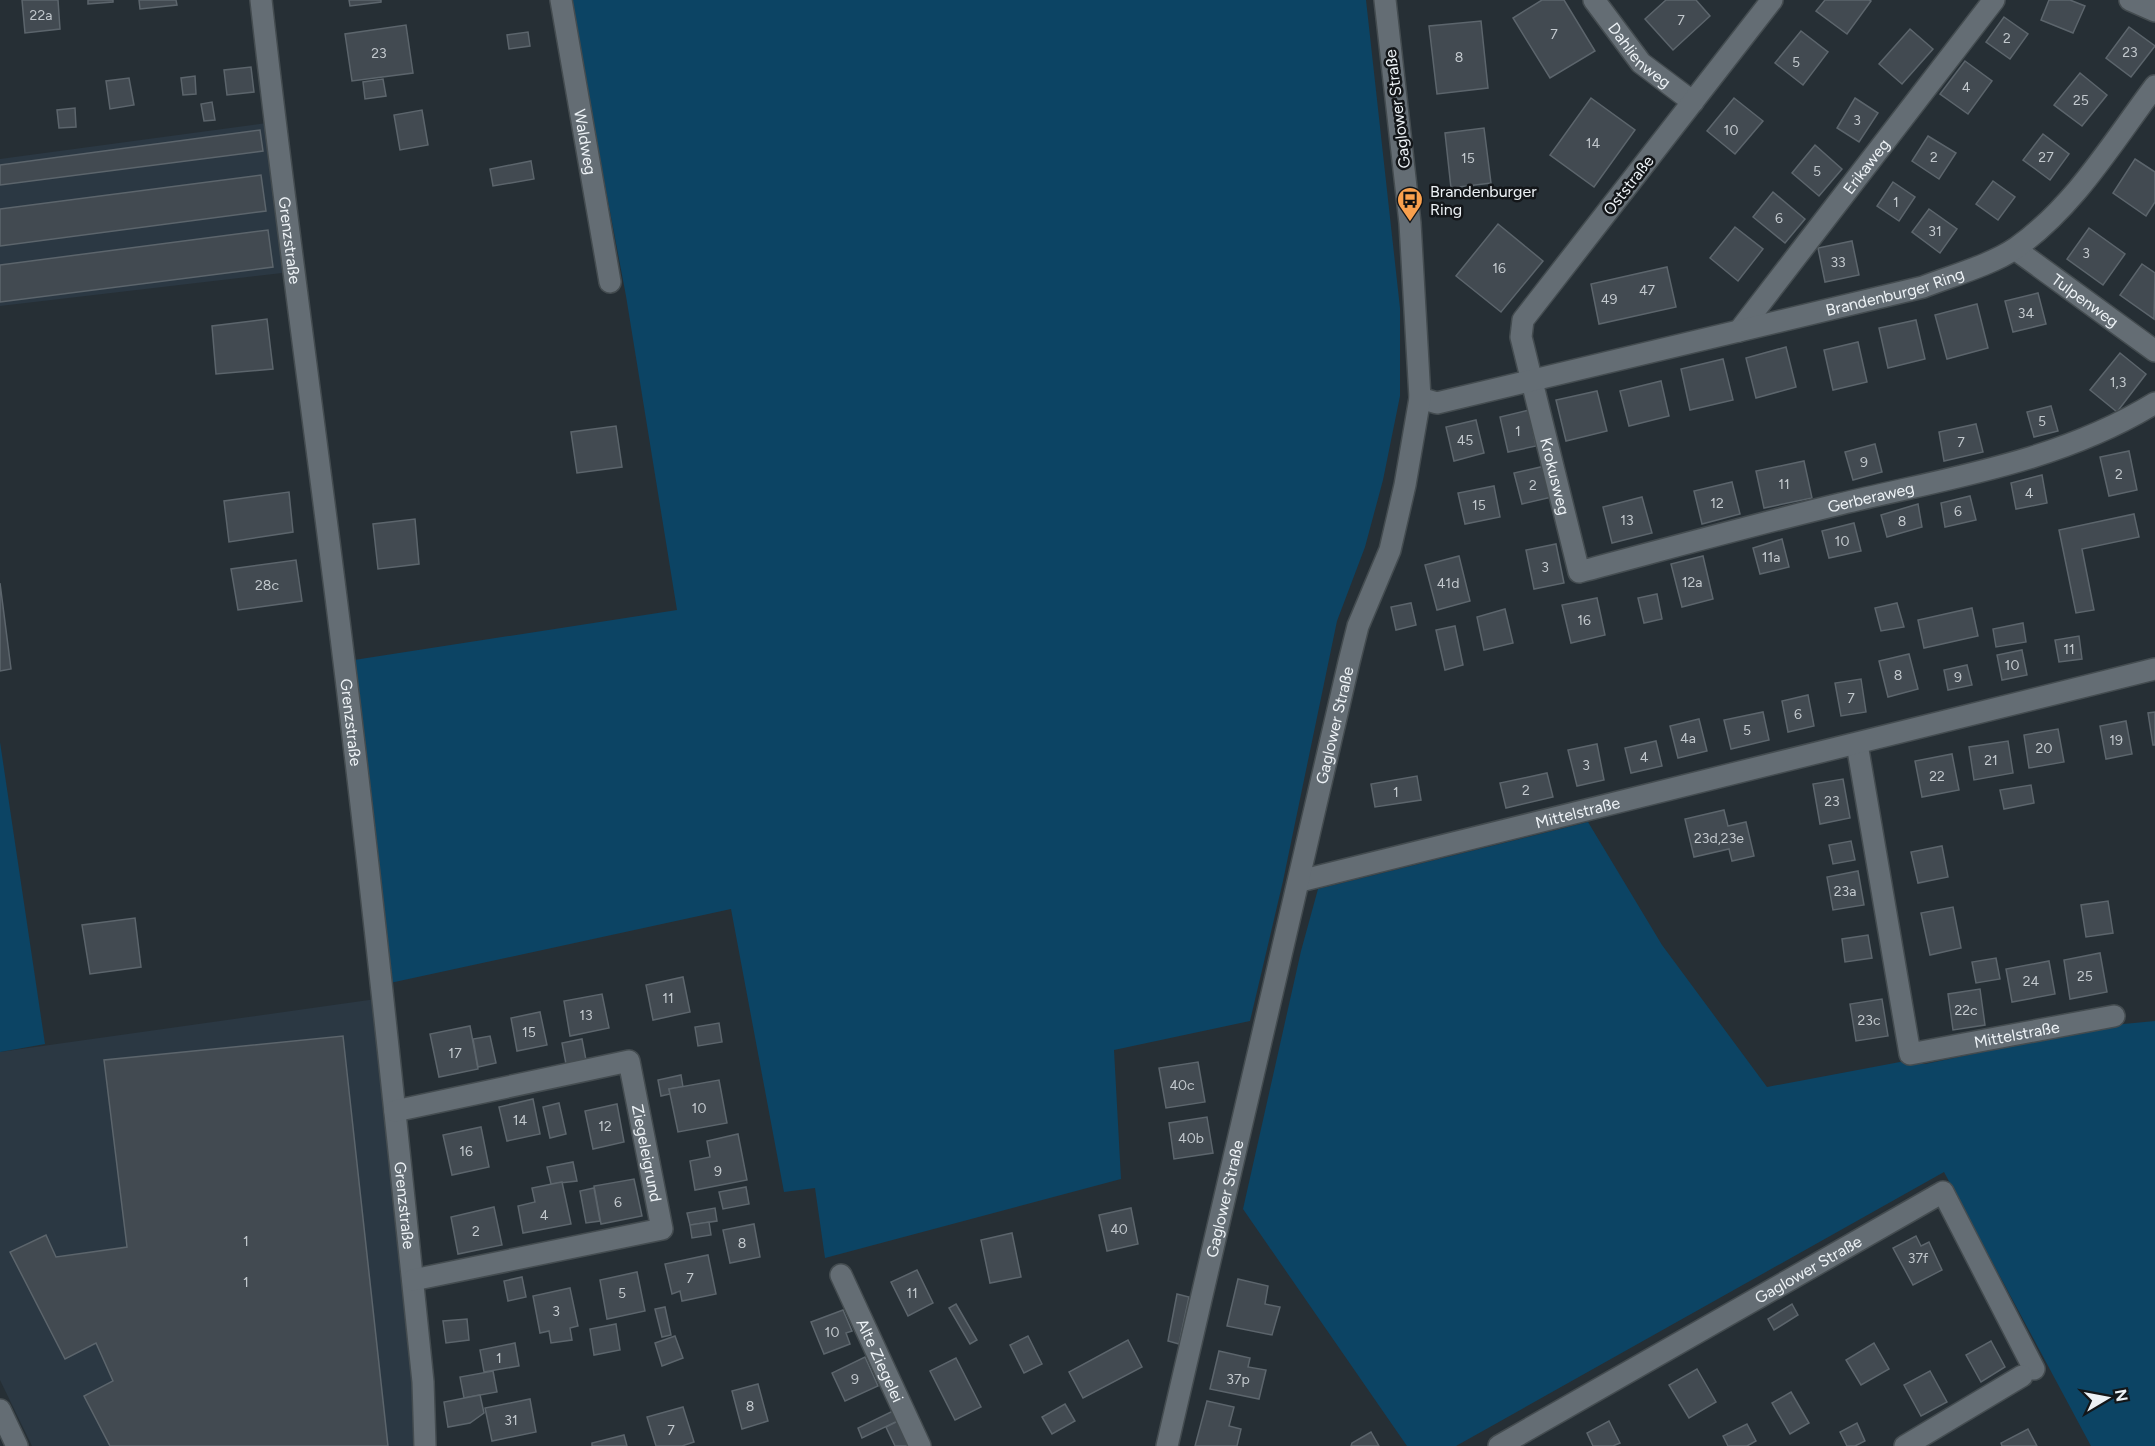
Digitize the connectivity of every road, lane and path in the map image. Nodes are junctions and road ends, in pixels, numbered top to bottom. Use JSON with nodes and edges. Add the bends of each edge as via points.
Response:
{"nodes":[{"id":1,"x":261,"y":0,"type":"edge"},
{"id":2,"x":561,"y":0,"type":"edge"},
{"id":3,"x":1385,"y":0,"type":"edge"},
{"id":4,"x":1594,"y":0,"type":"edge"},
{"id":5,"x":1772,"y":0,"type":"edge"},
{"id":6,"x":1994,"y":0,"type":"edge"},
{"id":7,"x":2130,"y":0,"type":"edge"},
{"id":8,"x":2155,"y":12,"type":"edge"},
{"id":9,"x":2155,"y":86,"type":"edge"},
{"id":10,"x":1693,"y":102,"type":"junction"},
{"id":11,"x":2015,"y":249,"type":"junction"},
{"id":12,"x":610,"y":282,"type":"dead end"},
{"id":13,"x":1739,"y":331,"type":"junction"},
{"id":14,"x":2155,"y":351,"type":"edge"},
{"id":15,"x":1533,"y":381,"type":"junction"},
{"id":16,"x":1420,"y":398,"type":"junction"},
{"id":17,"x":2155,"y":403,"type":"edge"},
{"id":18,"x":1579,"y":572,"type":"joint"},
{"id":19,"x":2155,"y":669,"type":"edge"},
{"id":20,"x":1857,"y":744,"type":"junction"},
{"id":21,"x":1300,"y":881,"type":"junction"},
{"id":22,"x":2114,"y":1016,"type":"dead end"},
{"id":23,"x":395,"y":1112,"type":"junction"},
{"id":24,"x":841,"y":1275,"type":"dead end"},
{"id":25,"x":413,"y":1280,"type":"junction"},
{"id":26,"x":0,"y":1410,"type":"edge"},
{"id":27,"x":17,"y":1446,"type":"edge"},
{"id":28,"x":425,"y":1446,"type":"edge"},
{"id":29,"x":920,"y":1446,"type":"edge"},
{"id":30,"x":1167,"y":1446,"type":"edge"},
{"id":31,"x":1499,"y":1446,"type":"edge"},
{"id":32,"x":1905,"y":1446,"type":"edge"}],
"edges":[{"from":1,"to":23,"type":"street","name":"Grenzstraße","via":[[336,597]]},
{"from":2,"to":12,"type":"street","name":"Waldweg"},
{"from":3,"to":16,"type":"street","name":"Gaglower Straße","via":[[1410,223]]},
{"from":4,"to":10,"type":"street","name":"Dahlienweg","via":[[1641,63]]},
{"from":5,"to":10,"type":"street","name":"Oststraße"},
{"from":6,"to":13,"type":"street","name":"Erikaweg"},
{"from":7,"to":8,"type":"street"},
{"from":9,"to":11,"type":"street","name":"Brandenburger Ring","via":[[2083,186]]},
{"from":10,"to":15,"type":"street","name":"Oststraße","via":[[1523,320],[1520,332]]},
{"from":11,"to":13,"type":"street","name":"Brandenburger Ring","via":[[1923,287]]},
{"from":11,"to":14,"type":"street","name":"Tulpenweg"},
{"from":13,"to":15,"type":"street","name":"Brandenburger Ring"},
{"from":15,"to":16,"type":"street","name":"Brandenburger Ring","via":[[1437,403]]},
{"from":15,"to":18,"type":"street","name":"Krokusweg"},
{"from":16,"to":21,"type":"street","name":"Gaglower Straße","via":[[1406,485],[1390,550],[1358,626]]},
{"from":17,"to":18,"type":"street","name":"Gerberaweg","via":[[2127,420],[2059,449],[1986,472],[1840,504]]},
{"from":19,"to":20,"type":"street","name":"Mittelstraße"},
{"from":20,"to":21,"type":"street","name":"Mittelstraße"},
{"from":20,"to":22,"type":"street","name":"Mittelstraße","via":[[1910,1054]]},
{"from":21,"to":30,"type":"street","name":"Gaglower Straße"},
{"from":23,"to":25,"type":"street","name":"Grenzstraße"},
{"from":23,"to":25,"type":"street","name":"Ziegeleigrund","via":[[629,1061],[662,1229]]},
{"from":24,"to":29,"type":"street","name":"Alte Ziegelei"},
{"from":25,"to":28,"type":"street","name":"Grenzstraße"},
{"from":26,"to":27,"type":"street"},
{"from":31,"to":32,"type":"street","name":"Gaglower Straße","via":[[1943,1192],[2028,1373]]}]}
